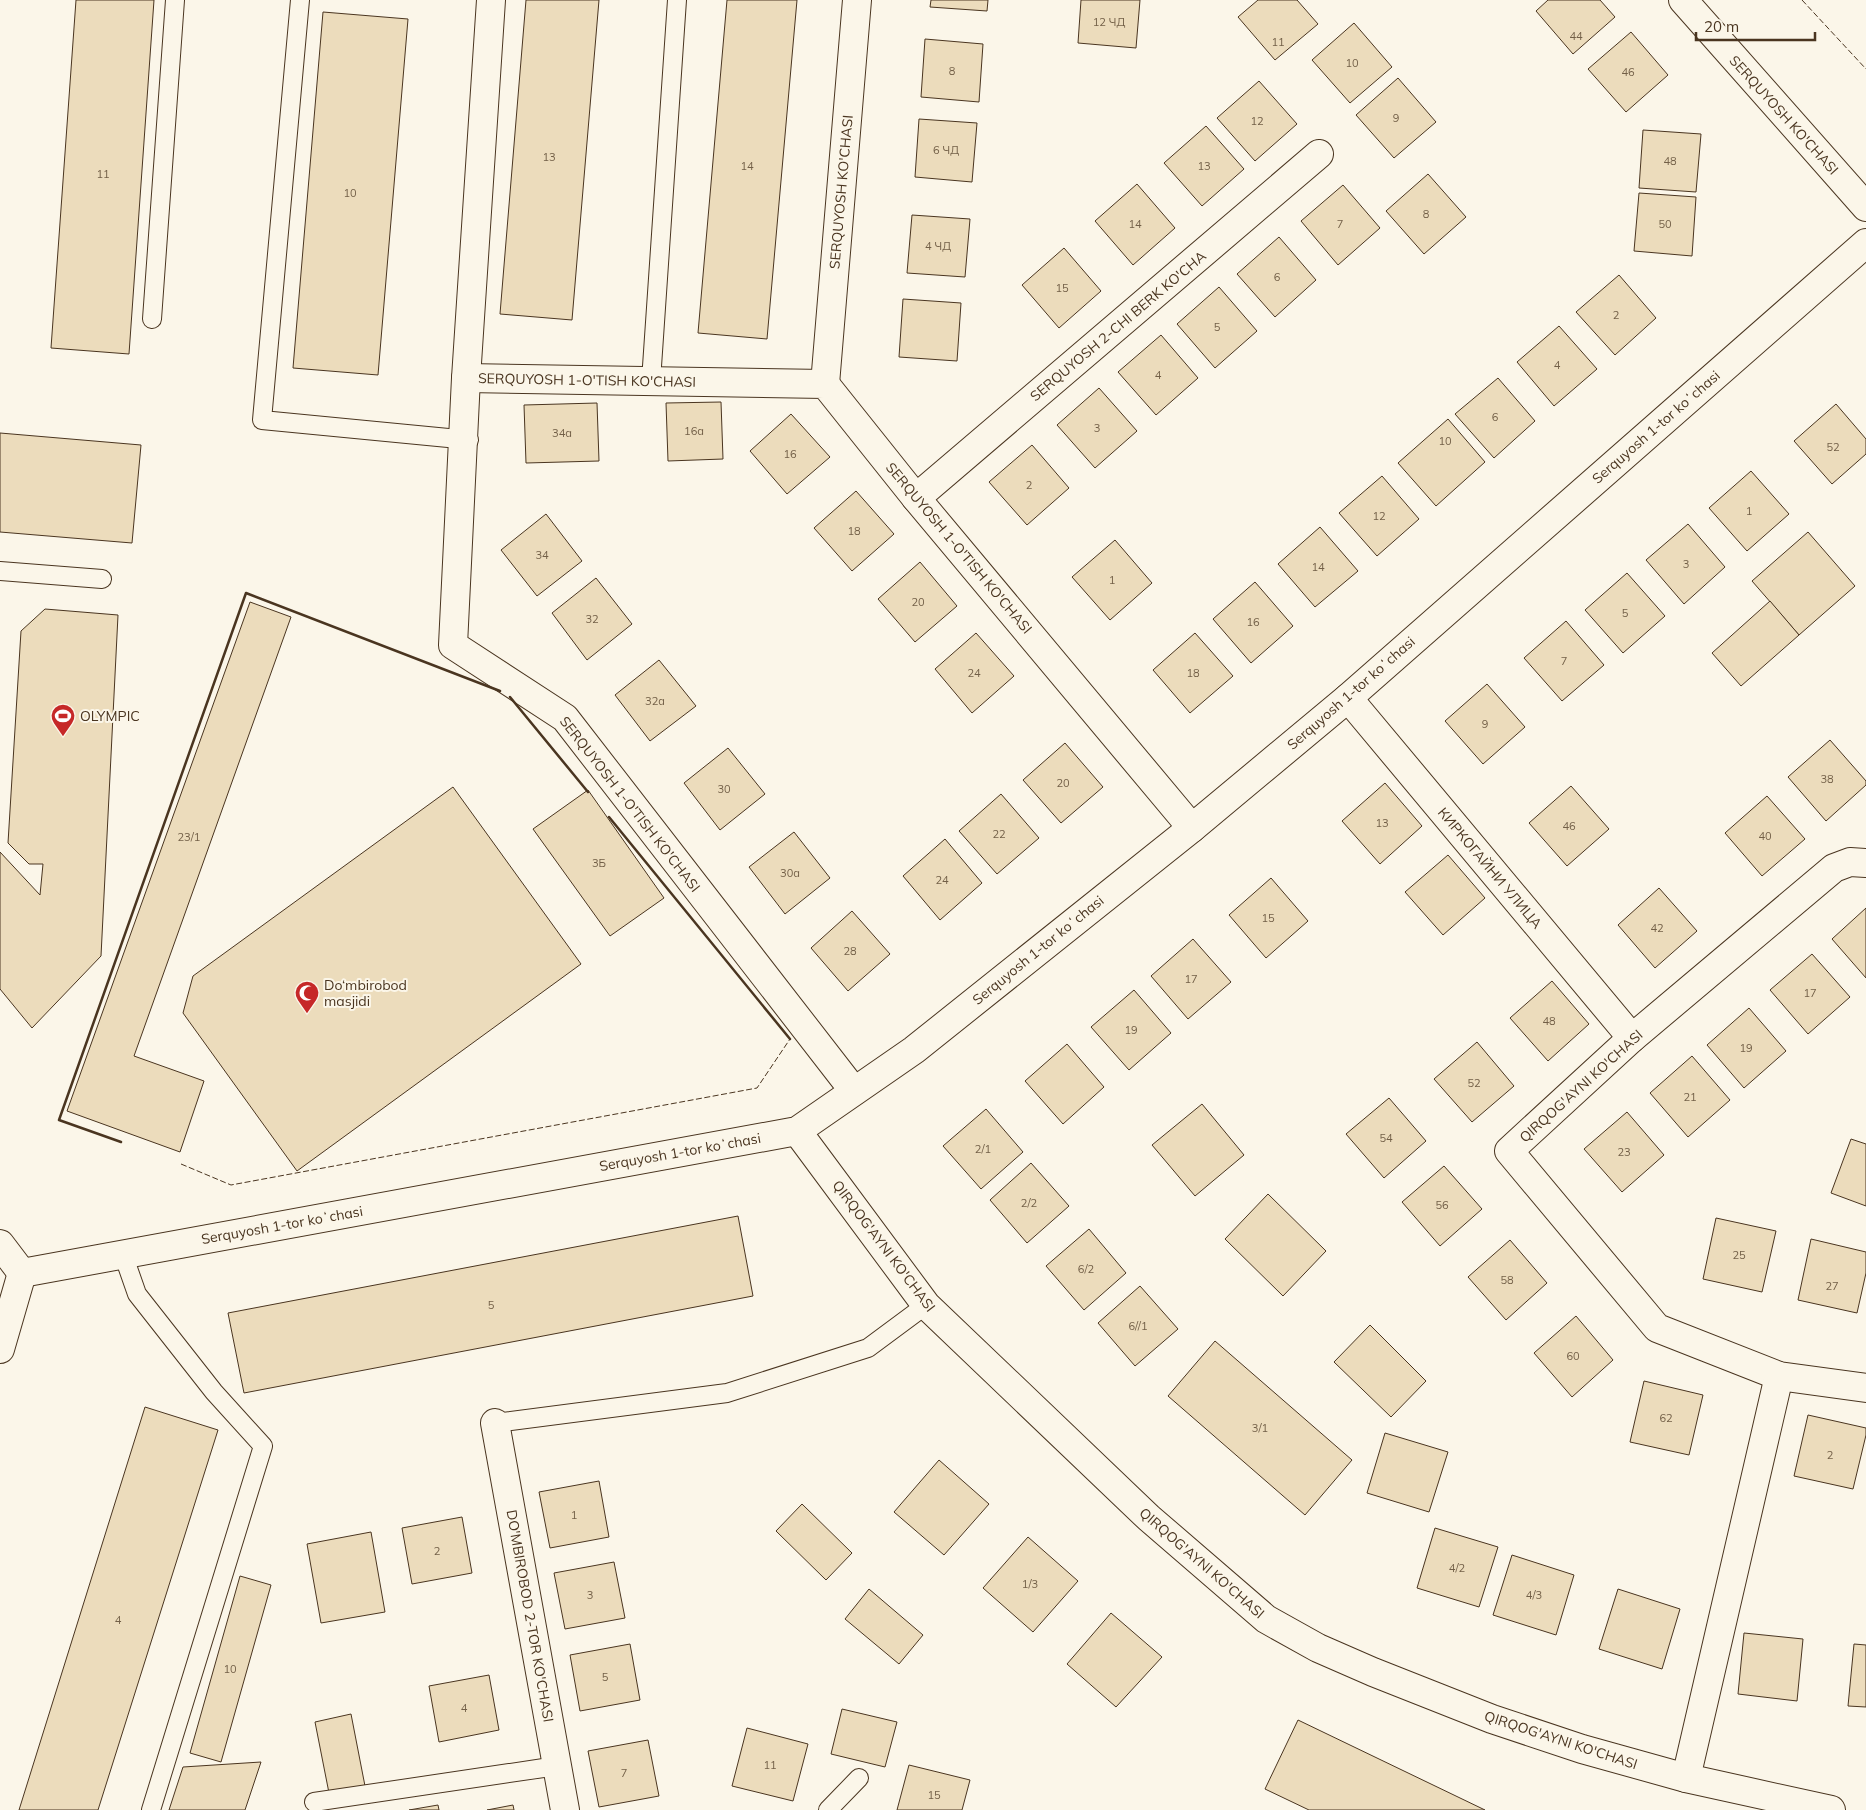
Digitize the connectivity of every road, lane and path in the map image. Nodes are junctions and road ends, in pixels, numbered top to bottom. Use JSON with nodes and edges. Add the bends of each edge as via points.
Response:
{"nodes":[{"id":1,"x":175,"y":0,"type":"edge"},
{"id":2,"x":300,"y":0,"type":"edge"},
{"id":3,"x":491,"y":0,"type":"edge"},
{"id":4,"x":677,"y":0,"type":"edge"},
{"id":5,"x":857,"y":0,"type":"edge"},
{"id":6,"x":1682,"y":0,"type":"edge"},
{"id":7,"x":1319,"y":154,"type":"dead end"},
{"id":8,"x":1866,"y":207,"type":"edge"},
{"id":9,"x":1866,"y":242,"type":"edge"},
{"id":10,"x":152,"y":319,"type":"dead end"},
{"id":11,"x":466,"y":378,"type":"junction"},
{"id":12,"x":651,"y":381,"type":"junction"},
{"id":13,"x":825,"y":384,"type":"junction"},
{"id":14,"x":469,"y":440,"type":"dead end"},
{"id":15,"x":916,"y":498,"type":"junction"},
{"id":16,"x":0,"y":572,"type":"edge"},
{"id":17,"x":102,"y":580,"type":"dead end"},
{"id":18,"x":1348,"y":698,"type":"junction"},
{"id":19,"x":1192,"y":828,"type":"junction"},
{"id":20,"x":1866,"y":863,"type":"edge"},
{"id":21,"x":1632,"y":1038,"type":"junction"},
{"id":22,"x":854,"y":1091,"type":"junction"},
{"id":23,"x":797,"y":1131,"type":"junction"},
{"id":24,"x":0,"y":1244,"type":"edge"},
{"id":25,"x":123,"y":1254,"type":"junction"},
{"id":26,"x":22,"y":1273,"type":"junction"},
{"id":27,"x":926,"y":1305,"type":"junction"},
{"id":28,"x":0,"y":1349,"type":"edge"},
{"id":29,"x":1779,"y":1376,"type":"junction"},
{"id":30,"x":1866,"y":1388,"type":"edge"},
{"id":31,"x":495,"y":1422,"type":"joint"},
{"id":32,"x":557,"y":1766,"type":"junction"},
{"id":33,"x":859,"y":1778,"type":"dead end"},
{"id":34,"x":1686,"y":1778,"type":"junction"},
{"id":35,"x":314,"y":1802,"type":"dead end"},
{"id":36,"x":151,"y":1810,"type":"edge"},
{"id":37,"x":565,"y":1810,"type":"edge"},
{"id":38,"x":828,"y":1810,"type":"edge"},
{"id":39,"x":1831,"y":1810,"type":"edge"}],
"edges":[{"from":1,"to":10,"type":"lane"},
{"from":2,"to":14,"type":"lane","via":[[262,420]]},
{"from":3,"to":11,"type":"street"},
{"from":4,"to":12,"type":"lane"},
{"from":5,"to":13,"type":"street","name":"SERQUYOSH KO'CHASI"},
{"from":6,"to":8,"type":"street","name":"SERQUYOSH KO'CHASI"},
{"from":7,"to":15,"type":"street","name":"SERQUYOSH 2-CHI BERK KO'CHA"},
{"from":9,"to":18,"type":"street","name":"Serquyosh 1-tor koʻchasi"},
{"from":11,"to":12,"type":"street","name":"SERQUYOSH 1-O'TISH KO'CHASI"},
{"from":11,"to":22,"type":"street","name":"SERQUYOSH 1-O'TISH KO'CHASI","via":[[453,645],[565,718]]},
{"from":12,"to":13,"type":"street","name":"SERQUYOSH 1-O'TISH KO'CHASI"},
{"from":13,"to":15,"type":"street","name":"SERQUYOSH 1-O'TISH KO'CHASI"},
{"from":15,"to":19,"type":"street","name":"SERQUYOSH 1-O'TISH KO'CHASI"},
{"from":16,"to":17,"type":"lane"},
{"from":18,"to":19,"type":"street","name":"Serquyosh 1-tor koʻchasi"},
{"from":18,"to":21,"type":"street","name":"КИРКОГАЙНИ УЛИЦА"},
{"from":19,"to":22,"type":"street","name":"Serquyosh 1-tor koʻchasi","via":[[914,1050]]},
{"from":20,"to":21,"type":"street","name":"QIRQOG'AYNI KO'CHASI","via":[[1850,862],[1834,868]]},
{"from":21,"to":29,"type":"street","name":"QIRQOG'AYNI KO'CHASI","via":[[1509,1151],[1657,1328]]},
{"from":22,"to":23,"type":"street","name":"Serquyosh 1-tor koʻchasi"},
{"from":23,"to":25,"type":"street","name":"Serquyosh 1-tor koʻchasi"},
{"from":23,"to":27,"type":"street","name":"QIRQOG'AYNI KO'CHASI"},
{"from":24,"to":26,"type":"street"},
{"from":25,"to":26,"type":"street","name":"Serquyosh 1-tor koʻchasi"},
{"from":25,"to":36,"type":"lane","via":[[137,1294],[214,1392],[263,1446]]},
{"from":26,"to":28,"type":"street"},
{"from":27,"to":31,"type":"lane","via":[[868,1348],[727,1393]]},
{"from":27,"to":34,"type":"street","name":"QIRQOG'AYNI KO'CHASI","via":[[1149,1518],[1266,1619],[1318,1648],[1492,1719],[1582,1749]]},
{"from":29,"to":30,"type":"street","name":"QIRQOG'AYNI KO'CHASI"},
{"from":29,"to":34,"type":"street"},
{"from":31,"to":32,"type":"street","name":"DO'MBIROBOD 2-TOR KO'CHASI"},
{"from":32,"to":35,"type":"lane"},
{"from":32,"to":37,"type":"street","name":"DO'MBIROBOD 2-TOR KO'CHASI"},
{"from":33,"to":38,"type":"lane"},
{"from":34,"to":39,"type":"street","name":"QIRQOG'AYNI KO'CHASI"}]}
